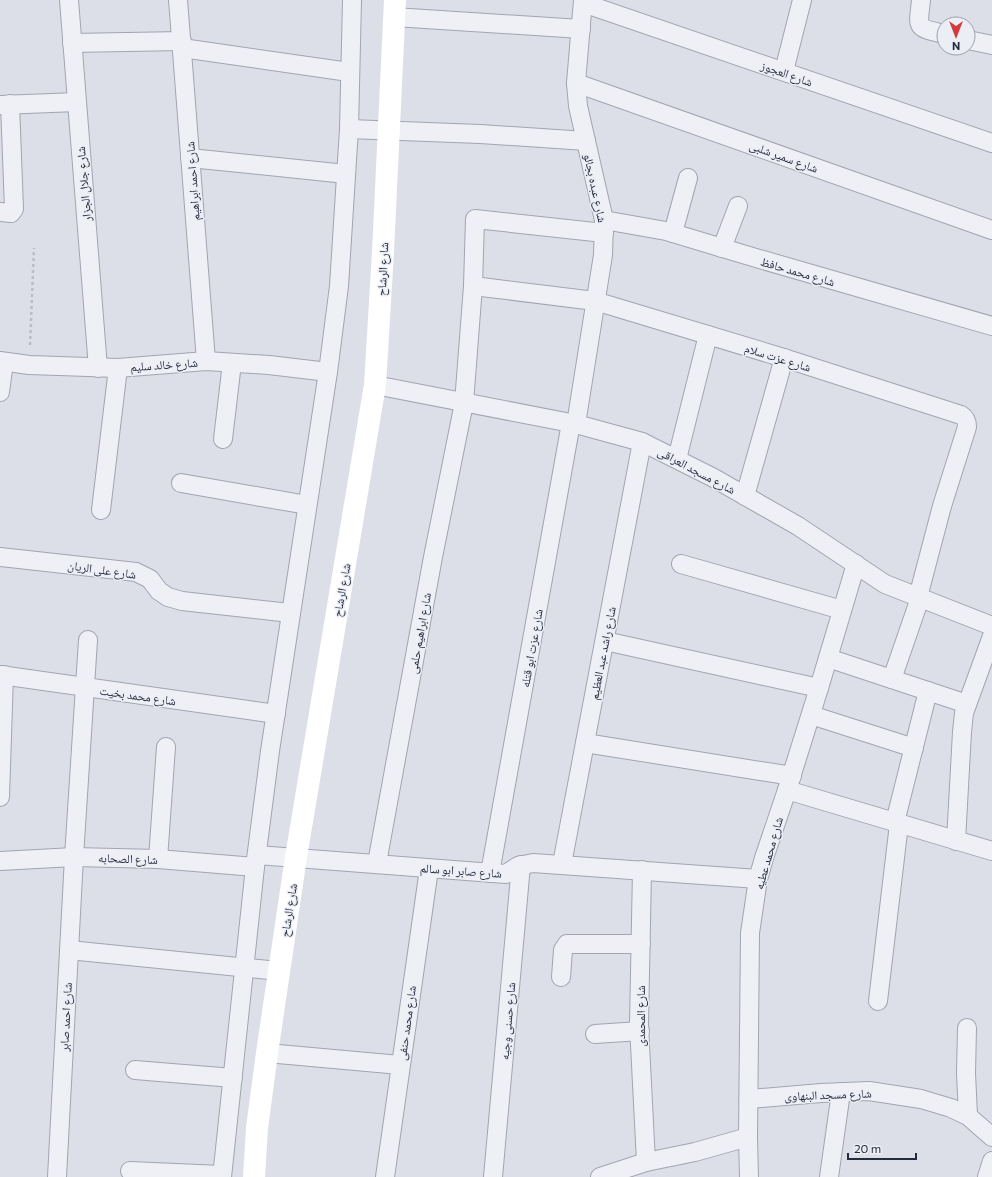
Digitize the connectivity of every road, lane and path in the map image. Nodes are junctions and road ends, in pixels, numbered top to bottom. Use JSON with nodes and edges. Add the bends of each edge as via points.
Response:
{"nodes":[{"id":1,"x":69,"y":0,"type":"edge"},
{"id":2,"x":178,"y":0,"type":"edge"},
{"id":3,"x":352,"y":0,"type":"edge"},
{"id":4,"x":802,"y":0,"type":"edge"},
{"id":5,"x":921,"y":0,"type":"edge"},
{"id":6,"x":583,"y":1,"type":"edge"},
{"id":7,"x":395,"y":8,"type":"edge"},
{"id":8,"x":581,"y":29,"type":"junction"},
{"id":9,"x":936,"y":32,"type":"edge"},
{"id":10,"x":976,"y":42,"type":"edge"},
{"id":11,"x":72,"y":43,"type":"junction"},
{"id":12,"x":182,"y":45,"type":"junction"},
{"id":13,"x":992,"y":45,"type":"edge"},
{"id":14,"x":784,"y":71,"type":"junction"},
{"id":15,"x":349,"y":72,"type":"junction"},
{"id":16,"x":576,"y":83,"type":"junction"},
{"id":17,"x":77,"y":102,"type":"junction"},
{"id":18,"x":5,"y":104,"type":"edge"},
{"id":19,"x":349,"y":129,"type":"junction"},
{"id":20,"x":389,"y":130,"type":"junction"},
{"id":21,"x":586,"y":141,"type":"junction"},
{"id":22,"x":992,"y":143,"type":"edge"},
{"id":23,"x":190,"y":158,"type":"junction"},
{"id":24,"x":346,"y":174,"type":"junction"},
{"id":25,"x":688,"y":178,"type":"dead end"},
{"id":26,"x":738,"y":206,"type":"dead end"},
{"id":27,"x":4,"y":213,"type":"edge"},
{"id":28,"x":475,"y":219,"type":"joint"},
{"id":29,"x":604,"y":226,"type":"junction"},
{"id":30,"x":992,"y":230,"type":"edge"},
{"id":31,"x":673,"y":233,"type":"junction"},
{"id":32,"x":34,"y":248,"type":"dead end"},
{"id":33,"x":722,"y":248,"type":"junction"},
{"id":34,"x":473,"y":286,"type":"junction"},
{"id":35,"x":595,"y":301,"type":"junction"},
{"id":36,"x":992,"y":326,"type":"edge"},
{"id":37,"x":708,"y":335,"type":"junction"},
{"id":38,"x":784,"y":358,"type":"junction"},
{"id":39,"x":2,"y":362,"type":"edge"},
{"id":40,"x":206,"y":362,"type":"junction"},
{"id":41,"x":232,"y":363,"type":"junction"},
{"id":42,"x":29,"y":365,"type":"junction"},
{"id":43,"x":98,"y":368,"type":"junction"},
{"id":44,"x":118,"y":368,"type":"junction"},
{"id":45,"x":328,"y":372,"type":"junction"},
{"id":46,"x":375,"y":385,"type":"junction"},
{"id":47,"x":0,"y":392,"type":"edge"},
{"id":48,"x":464,"y":403,"type":"junction"},
{"id":49,"x":573,"y":424,"type":"junction"},
{"id":50,"x":223,"y":438,"type":"dead end"},
{"id":51,"x":642,"y":442,"type":"junction"},
{"id":52,"x":677,"y":459,"type":"junction"},
{"id":53,"x":181,"y":483,"type":"dead end"},
{"id":54,"x":745,"y":496,"type":"junction"},
{"id":55,"x":307,"y":505,"type":"junction"},
{"id":56,"x":101,"y":510,"type":"dead end"},
{"id":57,"x":0,"y":557,"type":"edge"},
{"id":58,"x":681,"y":564,"type":"dead end"},
{"id":59,"x":856,"y":564,"type":"junction"},
{"id":60,"x":919,"y":598,"type":"junction"},
{"id":61,"x":842,"y":610,"type":"junction"},
{"id":62,"x":290,"y":613,"type":"junction"},
{"id":63,"x":992,"y":626,"type":"edge"},
{"id":64,"x":992,"y":636,"type":"edge"},
{"id":65,"x":88,"y":640,"type":"dead end"},
{"id":66,"x":605,"y":641,"type":"junction"},
{"id":67,"x":828,"y":658,"type":"junction"},
{"id":68,"x":2,"y":675,"type":"edge"},
{"id":69,"x":892,"y":679,"type":"junction"},
{"id":70,"x":85,"y":688,"type":"junction"},
{"id":71,"x":820,"y":688,"type":"junction"},
{"id":72,"x":928,"y":691,"type":"junction"},
{"id":73,"x":967,"y":704,"type":"junction"},
{"id":74,"x":276,"y":714,"type":"junction"},
{"id":75,"x":811,"y":715,"type":"junction"},
{"id":76,"x":585,"y":743,"type":"junction"},
{"id":77,"x":166,"y":747,"type":"dead end"},
{"id":78,"x":914,"y":748,"type":"junction"},
{"id":79,"x":789,"y":783,"type":"junction"},
{"id":80,"x":0,"y":798,"type":"edge"},
{"id":81,"x":897,"y":823,"type":"junction"},
{"id":82,"x":956,"y":841,"type":"junction"},
{"id":83,"x":992,"y":851,"type":"edge"},
{"id":84,"x":74,"y":857,"type":"junction"},
{"id":85,"x":296,"y":857,"type":"junction"},
{"id":86,"x":158,"y":859,"type":"junction"},
{"id":87,"x":0,"y":861,"type":"edge"},
{"id":88,"x":256,"y":861,"type":"junction"},
{"id":89,"x":377,"y":863,"type":"junction"},
{"id":90,"x":562,"y":864,"type":"junction"},
{"id":91,"x":521,"y":865,"type":"junction"},
{"id":92,"x":429,"y":868,"type":"junction"},
{"id":93,"x":642,"y":870,"type":"junction"},
{"id":94,"x":490,"y":873,"type":"junction"},
{"id":95,"x":758,"y":879,"type":"junction"},
{"id":96,"x":641,"y":944,"type":"junction"},
{"id":97,"x":69,"y":950,"type":"junction"},
{"id":98,"x":244,"y":967,"type":"junction"},
{"id":99,"x":279,"y":970,"type":"junction"},
{"id":100,"x":561,"y":977,"type":"dead end"},
{"id":101,"x":878,"y":1001,"type":"dead end"},
{"id":102,"x":967,"y":1028,"type":"dead end"},
{"id":103,"x":640,"y":1031,"type":"junction"},
{"id":104,"x":595,"y":1034,"type":"dead end"},
{"id":105,"x":267,"y":1053,"type":"junction"},
{"id":106,"x":400,"y":1065,"type":"junction"},
{"id":107,"x":135,"y":1070,"type":"dead end"},
{"id":108,"x":233,"y":1078,"type":"junction"},
{"id":109,"x":842,"y":1092,"type":"junction"},
{"id":110,"x":749,"y":1099,"type":"junction"},
{"id":111,"x":968,"y":1116,"type":"junction"},
{"id":112,"x":748,"y":1137,"type":"junction"},
{"id":113,"x":992,"y":1137,"type":"edge"},
{"id":114,"x":992,"y":1161,"type":"edge"},
{"id":115,"x":646,"y":1162,"type":"junction"},
{"id":116,"x":130,"y":1171,"type":"dead end"},
{"id":117,"x":222,"y":1176,"type":"edge"},
{"id":118,"x":57,"y":1177,"type":"edge"},
{"id":119,"x":254,"y":1177,"type":"edge"},
{"id":120,"x":385,"y":1177,"type":"edge"},
{"id":121,"x":493,"y":1177,"type":"edge"},
{"id":122,"x":600,"y":1177,"type":"edge"},
{"id":123,"x":749,"y":1177,"type":"edge"},
{"id":124,"x":829,"y":1177,"type":"edge"},
{"id":125,"x":987,"y":1177,"type":"edge"}],
"edges":[{"from":1,"to":11,"type":"street","name":"شارع جلال الجزار"},
{"from":2,"to":12,"type":"street","name":"شارع احمد ابراهيم"},
{"from":3,"to":15,"type":"street"},
{"from":4,"to":14,"type":"street"},
{"from":5,"to":9,"type":"street","via":[[920,24],[922,28]]},
{"from":6,"to":8,"type":"street","name":"شارع عبده بجالو"},
{"from":6,"to":14,"type":"street","name":"شارع العجوز"},
{"from":7,"to":8,"type":"street"},
{"from":7,"to":20,"type":"main road","name":"شارع الرشاح"},
{"from":8,"to":16,"type":"street","name":"شارع عبده بجالو"},
{"from":10,"to":13,"type":"street"},
{"from":11,"to":12,"type":"street"},
{"from":11,"to":17,"type":"street","name":"شارع جلال الجزار"},
{"from":12,"to":15,"type":"street"},
{"from":12,"to":23,"type":"street","name":"شارع احمد ابراهيم"},
{"from":14,"to":22,"type":"street","name":"شارع العجوز"},
{"from":15,"to":19,"type":"street"},
{"from":16,"to":21,"type":"street","name":"شارع عبده بجالو"},
{"from":16,"to":30,"type":"street","name":"شارع سمير شلبى"},
{"from":17,"to":18,"type":"street"},
{"from":17,"to":43,"type":"street","name":"شارع جلال الجزار"},
{"from":18,"to":27,"type":"street","via":[[14,209]]},
{"from":19,"to":20,"type":"street"},
{"from":19,"to":24,"type":"street"},
{"from":20,"to":21,"type":"street"},
{"from":20,"to":46,"type":"main road","name":"شارع الرشاح"},
{"from":21,"to":29,"type":"street","name":"شارع عبده بجالو"},
{"from":23,"to":24,"type":"street"},
{"from":23,"to":40,"type":"street","name":"شارع احمد ابراهيم"},
{"from":24,"to":45,"type":"street","via":[[339,286]]},
{"from":25,"to":31,"type":"street"},
{"from":26,"to":33,"type":"street"},
{"from":28,"to":29,"type":"street","name":"شارع محمد حافظ"},
{"from":28,"to":34,"type":"street","name":"شارع ابراهيم حلمى"},
{"from":29,"to":31,"type":"street","name":"شارع محمد حافظ"},
{"from":29,"to":35,"type":"street","name":"شارع عبده بجالو","via":[[603,254]]},
{"from":31,"to":33,"type":"street","name":"شارع محمد حافظ"},
{"from":32,"to":42,"type":"path"},
{"from":33,"to":36,"type":"street","name":"شارع محمد حافظ"},
{"from":34,"to":35,"type":"street","name":"شارع عزت سلام"},
{"from":34,"to":48,"type":"street","name":"شارع ابراهيم حلمى"},
{"from":35,"to":37,"type":"street","name":"شارع عزت سلام"},
{"from":35,"to":49,"type":"street","name":"شارع عبده بجالو"},
{"from":37,"to":38,"type":"street","name":"شارع عزت سلام"},
{"from":37,"to":52,"type":"street"},
{"from":38,"to":54,"type":"street"},
{"from":38,"to":60,"type":"street","name":"شارع عزت سلام","via":[[965,418],[967,427],[942,506]]},
{"from":39,"to":42,"type":"street","name":"شارع خالد سليم"},
{"from":39,"to":47,"type":"street"},
{"from":40,"to":41,"type":"street","name":"شارع خالد سليم"},
{"from":40,"to":44,"type":"street","name":"شارع خالد سليم"},
{"from":41,"to":45,"type":"street","name":"شارع خالد سليم"},
{"from":41,"to":50,"type":"street"},
{"from":42,"to":43,"type":"street","name":"شارع خالد سليم"},
{"from":43,"to":44,"type":"street","name":"شارع خالد سليم"},
{"from":44,"to":56,"type":"street"},
{"from":45,"to":55,"type":"street"},
{"from":46,"to":48,"type":"street","name":"شارع مسجد العراقى"},
{"from":46,"to":85,"type":"main road","name":"شارع الرشاح"},
{"from":48,"to":49,"type":"street","name":"شارع مسجد العراقى"},
{"from":48,"to":89,"type":"street","name":"شارع ابراهيم حلمى"},
{"from":49,"to":51,"type":"street","name":"شارع مسجد العراقى"},
{"from":49,"to":94,"type":"street","name":"شارع عزت ابو قتله"},
{"from":51,"to":52,"type":"street","name":"شارع مسجد العراقى"},
{"from":51,"to":66,"type":"street","name":"شارع راشد عبد العظيم"},
{"from":52,"to":54,"type":"street","name":"شارع مسجد العراقى"},
{"from":53,"to":55,"type":"street"},
{"from":54,"to":59,"type":"street","name":"شارع مسجد العراقى","via":[[798,526]]},
{"from":55,"to":62,"type":"street"},
{"from":57,"to":62,"type":"street","name":"شارع على الريان","via":[[136,572],[150,579],[159,591],[168,597],[182,601]]},
{"from":58,"to":61,"type":"street"},
{"from":59,"to":60,"type":"street","name":"شارع مسجد العراقى","via":[[885,584]]},
{"from":59,"to":61,"type":"street","name":"شارع محمد عطيه"},
{"from":60,"to":63,"type":"street","name":"شارع مسجد العراقى"},
{"from":60,"to":69,"type":"street"},
{"from":61,"to":67,"type":"street","name":"شارع محمد عطيه"},
{"from":62,"to":74,"type":"street"},
{"from":64,"to":73,"type":"street"},
{"from":65,"to":70,"type":"street","name":"شارع احمد صابر"},
{"from":66,"to":71,"type":"street"},
{"from":66,"to":76,"type":"street","name":"شارع راشد عبد العظيم"},
{"from":67,"to":69,"type":"street"},
{"from":67,"to":71,"type":"street","name":"شارع محمد عطيه"},
{"from":68,"to":70,"type":"street","name":"شارع محمد بخيت"},
{"from":68,"to":80,"type":"street"},
{"from":69,"to":72,"type":"street"},
{"from":70,"to":74,"type":"street","name":"شارع محمد بخيت"},
{"from":70,"to":84,"type":"street","name":"شارع احمد صابر"},
{"from":71,"to":75,"type":"street","name":"شارع محمد عطيه"},
{"from":72,"to":73,"type":"street"},
{"from":72,"to":78,"type":"street"},
{"from":73,"to":82,"type":"street","via":[[962,732]]},
{"from":74,"to":88,"type":"street"},
{"from":75,"to":78,"type":"street"},
{"from":75,"to":79,"type":"street","name":"شارع محمد عطيه"},
{"from":76,"to":79,"type":"street"},
{"from":76,"to":90,"type":"street","name":"شارع راشد عبد العظيم"},
{"from":77,"to":86,"type":"street"},
{"from":78,"to":81,"type":"street"},
{"from":79,"to":81,"type":"street"},
{"from":79,"to":95,"type":"street","name":"شارع محمد عطيه"},
{"from":81,"to":82,"type":"street"},
{"from":81,"to":101,"type":"street"},
{"from":82,"to":83,"type":"street"},
{"from":84,"to":86,"type":"street","name":"شارع الصحابه"},
{"from":84,"to":87,"type":"street","name":"شارع الصحابه"},
{"from":84,"to":97,"type":"street","name":"شارع احمد صابر"},
{"from":85,"to":88,"type":"street","name":"شارع صابر ابو سالم"},
{"from":85,"to":89,"type":"street","name":"شارع صابر ابو سالم"},
{"from":85,"to":99,"type":"main road","name":"شارع الرشاح"},
{"from":86,"to":88,"type":"street","name":"شارع الصحابه"},
{"from":88,"to":98,"type":"street"},
{"from":89,"to":92,"type":"street","name":"شارع صابر ابو سالم"},
{"from":90,"to":91,"type":"street","name":"شارع صابر ابو سالم"},
{"from":90,"to":93,"type":"street","name":"شارع صابر ابو سالم"},
{"from":91,"to":94,"type":"street","name":"شارع صابر ابو سالم","via":[[506,874]]},
{"from":91,"to":121,"type":"street","name":"شارع حسنى وجيه"},
{"from":92,"to":94,"type":"street","name":"شارع صابر ابو سالم"},
{"from":92,"to":106,"type":"street","name":"شارع محمد حنفى"},
{"from":93,"to":95,"type":"street","name":"شارع صابر ابو سالم"},
{"from":93,"to":96,"type":"street","name":"شارع المحمدى"},
{"from":95,"to":110,"type":"street","name":"شارع محمد عطيه","via":[[750,933]]},
{"from":96,"to":100,"type":"street","via":[[567,944],[563,950]]},
{"from":96,"to":103,"type":"street","name":"شارع المحمدى"},
{"from":97,"to":98,"type":"street"},
{"from":97,"to":118,"type":"street","name":"شارع احمد صابر"},
{"from":98,"to":99,"type":"street"},
{"from":98,"to":108,"type":"street"},
{"from":99,"to":105,"type":"main road","name":"شارع الرشاح"},
{"from":102,"to":111,"type":"street"},
{"from":103,"to":104,"type":"street"},
{"from":103,"to":115,"type":"street","name":"شارع المحمدى"},
{"from":105,"to":106,"type":"street"},
{"from":105,"to":119,"type":"main road","name":"شارع الرشاح","via":[[257,1128]]},
{"from":106,"to":120,"type":"street","name":"شارع محمد حنفى"},
{"from":107,"to":108,"type":"street"},
{"from":108,"to":117,"type":"street"},
{"from":109,"to":110,"type":"street","name":"شارع مسجد البنهاوى"},
{"from":109,"to":111,"type":"street","name":"شارع مسجد البنهاوى","via":[[869,1091],[921,1099]]},
{"from":109,"to":124,"type":"street"},
{"from":110,"to":112,"type":"street","name":"شارع محمد عطيه"},
{"from":111,"to":113,"type":"street","name":"شارع مسجد البنهاوى"},
{"from":112,"to":115,"type":"street"},
{"from":112,"to":123,"type":"street","name":"شارع محمد عطيه"},
{"from":114,"to":125,"type":"street"},
{"from":115,"to":122,"type":"street"},
{"from":116,"to":117,"type":"street"}]}
